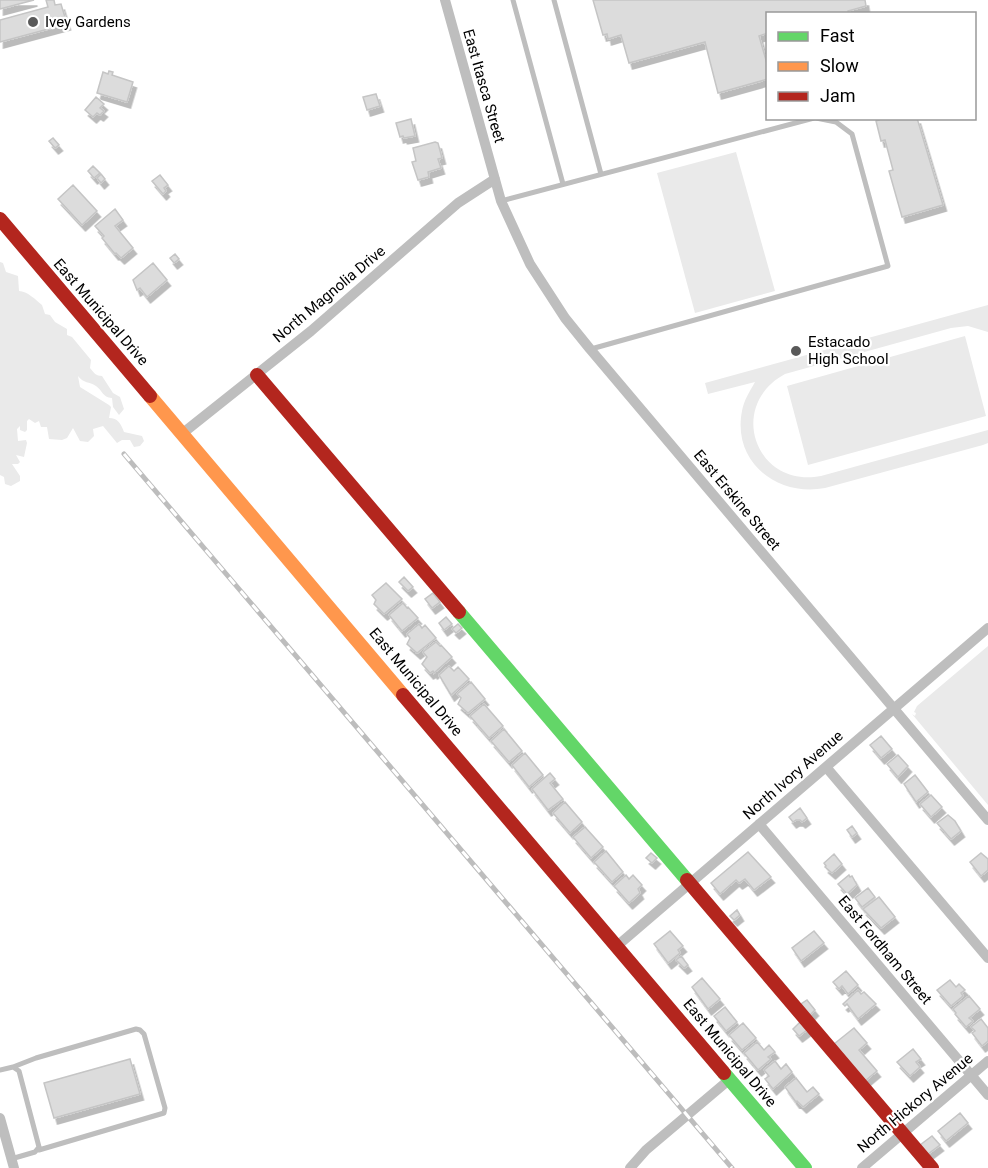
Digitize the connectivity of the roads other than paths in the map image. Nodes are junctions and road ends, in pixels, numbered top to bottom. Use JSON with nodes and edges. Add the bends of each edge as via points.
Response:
{"nodes":[{"id":1,"x":445,"y":0,"type":"edge"},
{"id":2,"x":513,"y":0,"type":"edge"},
{"id":3,"x":554,"y":0,"type":"edge"},
{"id":4,"x":807,"y":120,"type":"edge"},
{"id":5,"x":826,"y":120,"type":"edge"},
{"id":6,"x":601,"y":174,"type":"junction"},
{"id":7,"x":495,"y":179,"type":"junction"},
{"id":8,"x":563,"y":184,"type":"junction"},
{"id":9,"x":501,"y":201,"type":"junction"},
{"id":10,"x":0,"y":219,"type":"edge"},
{"id":11,"x":590,"y":349,"type":"junction"},
{"id":12,"x":257,"y":375,"type":"junction"},
{"id":13,"x":183,"y":434,"type":"junction"},
{"id":14,"x":988,"y":628,"type":"edge"},
{"id":15,"x":893,"y":708,"type":"junction"},
{"id":16,"x":826,"y":767,"type":"junction"},
{"id":17,"x":988,"y":820,"type":"edge"},
{"id":18,"x":759,"y":825,"type":"junction"},
{"id":19,"x":690,"y":884,"type":"junction"},
{"id":20,"x":617,"y":946,"type":"junction"},
{"id":21,"x":988,"y":958,"type":"edge"},
{"id":22,"x":988,"y":1061,"type":"edge"},
{"id":23,"x":13,"y":1067,"type":"junction"},
{"id":24,"x":0,"y":1070,"type":"edge"},
{"id":25,"x":971,"y":1075,"type":"junction"},
{"id":26,"x":730,"y":1079,"type":"junction"},
{"id":27,"x":988,"y":1095,"type":"edge"},
{"id":28,"x":0,"y":1118,"type":"edge"},
{"id":29,"x":903,"y":1134,"type":"junction"},
{"id":30,"x":39,"y":1150,"type":"junction"},
{"id":31,"x":13,"y":1163,"type":"edge"},
{"id":32,"x":630,"y":1167,"type":"edge"},
{"id":33,"x":805,"y":1168,"type":"edge"},
{"id":34,"x":862,"y":1168,"type":"edge"},
{"id":35,"x":932,"y":1168,"type":"edge"}],
"edges":[{"from":1,"to":7,"type":"street","name":"East Itasca Street"},
{"from":2,"to":8,"type":"lane"},
{"from":3,"to":6,"type":"lane"},
{"from":4,"to":6,"type":"lane"},
{"from":5,"to":11,"type":"lane","via":[[836,122],[852,134],[888,266]]},
{"from":6,"to":8,"type":"lane"},
{"from":7,"to":9,"type":"street","name":"East Erskine Street"},
{"from":7,"to":12,"type":"street","name":"North Magnolia Drive","via":[[458,204]]},
{"from":8,"to":9,"type":"lane"},
{"from":9,"to":11,"type":"street","name":"East Erskine Street","via":[[530,264]]},
{"from":10,"to":13,"type":"street","name":"East Municipal Drive"},
{"from":11,"to":15,"type":"street","name":"East Erskine Street"},
{"from":12,"to":13,"type":"street","name":"North Magnolia Drive"},
{"from":12,"to":19,"type":"street"},
{"from":13,"to":20,"type":"street","name":"East Municipal Drive"},
{"from":14,"to":15,"type":"street","name":"North Ivory Avenue"},
{"from":15,"to":16,"type":"street","name":"North Ivory Avenue"},
{"from":15,"to":17,"type":"street","name":"East Erskine Street"},
{"from":16,"to":18,"type":"street","name":"North Ivory Avenue"},
{"from":16,"to":21,"type":"street"},
{"from":18,"to":19,"type":"street","name":"North Ivory Avenue"},
{"from":18,"to":25,"type":"street","name":"East Fordham Street"},
{"from":19,"to":20,"type":"street","name":"North Ivory Avenue"},
{"from":19,"to":29,"type":"street"},
{"from":20,"to":26,"type":"street","name":"East Municipal Drive"},
{"from":22,"to":25,"type":"street","name":"North Hickory Avenue"},
{"from":23,"to":24,"type":"lane"},
{"from":23,"to":30,"type":"lane","via":[[19,1071]]},
{"from":23,"to":30,"type":"lane","via":[[136,1029],[144,1034],[164,1113]]},
{"from":25,"to":27,"type":"street","name":"East Fordham Street"},
{"from":25,"to":29,"type":"street","name":"North Hickory Avenue"},
{"from":26,"to":32,"type":"street"},
{"from":26,"to":33,"type":"street","name":"East Municipal Drive"},
{"from":28,"to":31,"type":"street"},
{"from":29,"to":34,"type":"street","name":"North Hickory Avenue"},
{"from":29,"to":35,"type":"street"},
{"from":30,"to":31,"type":"lane"}]}
